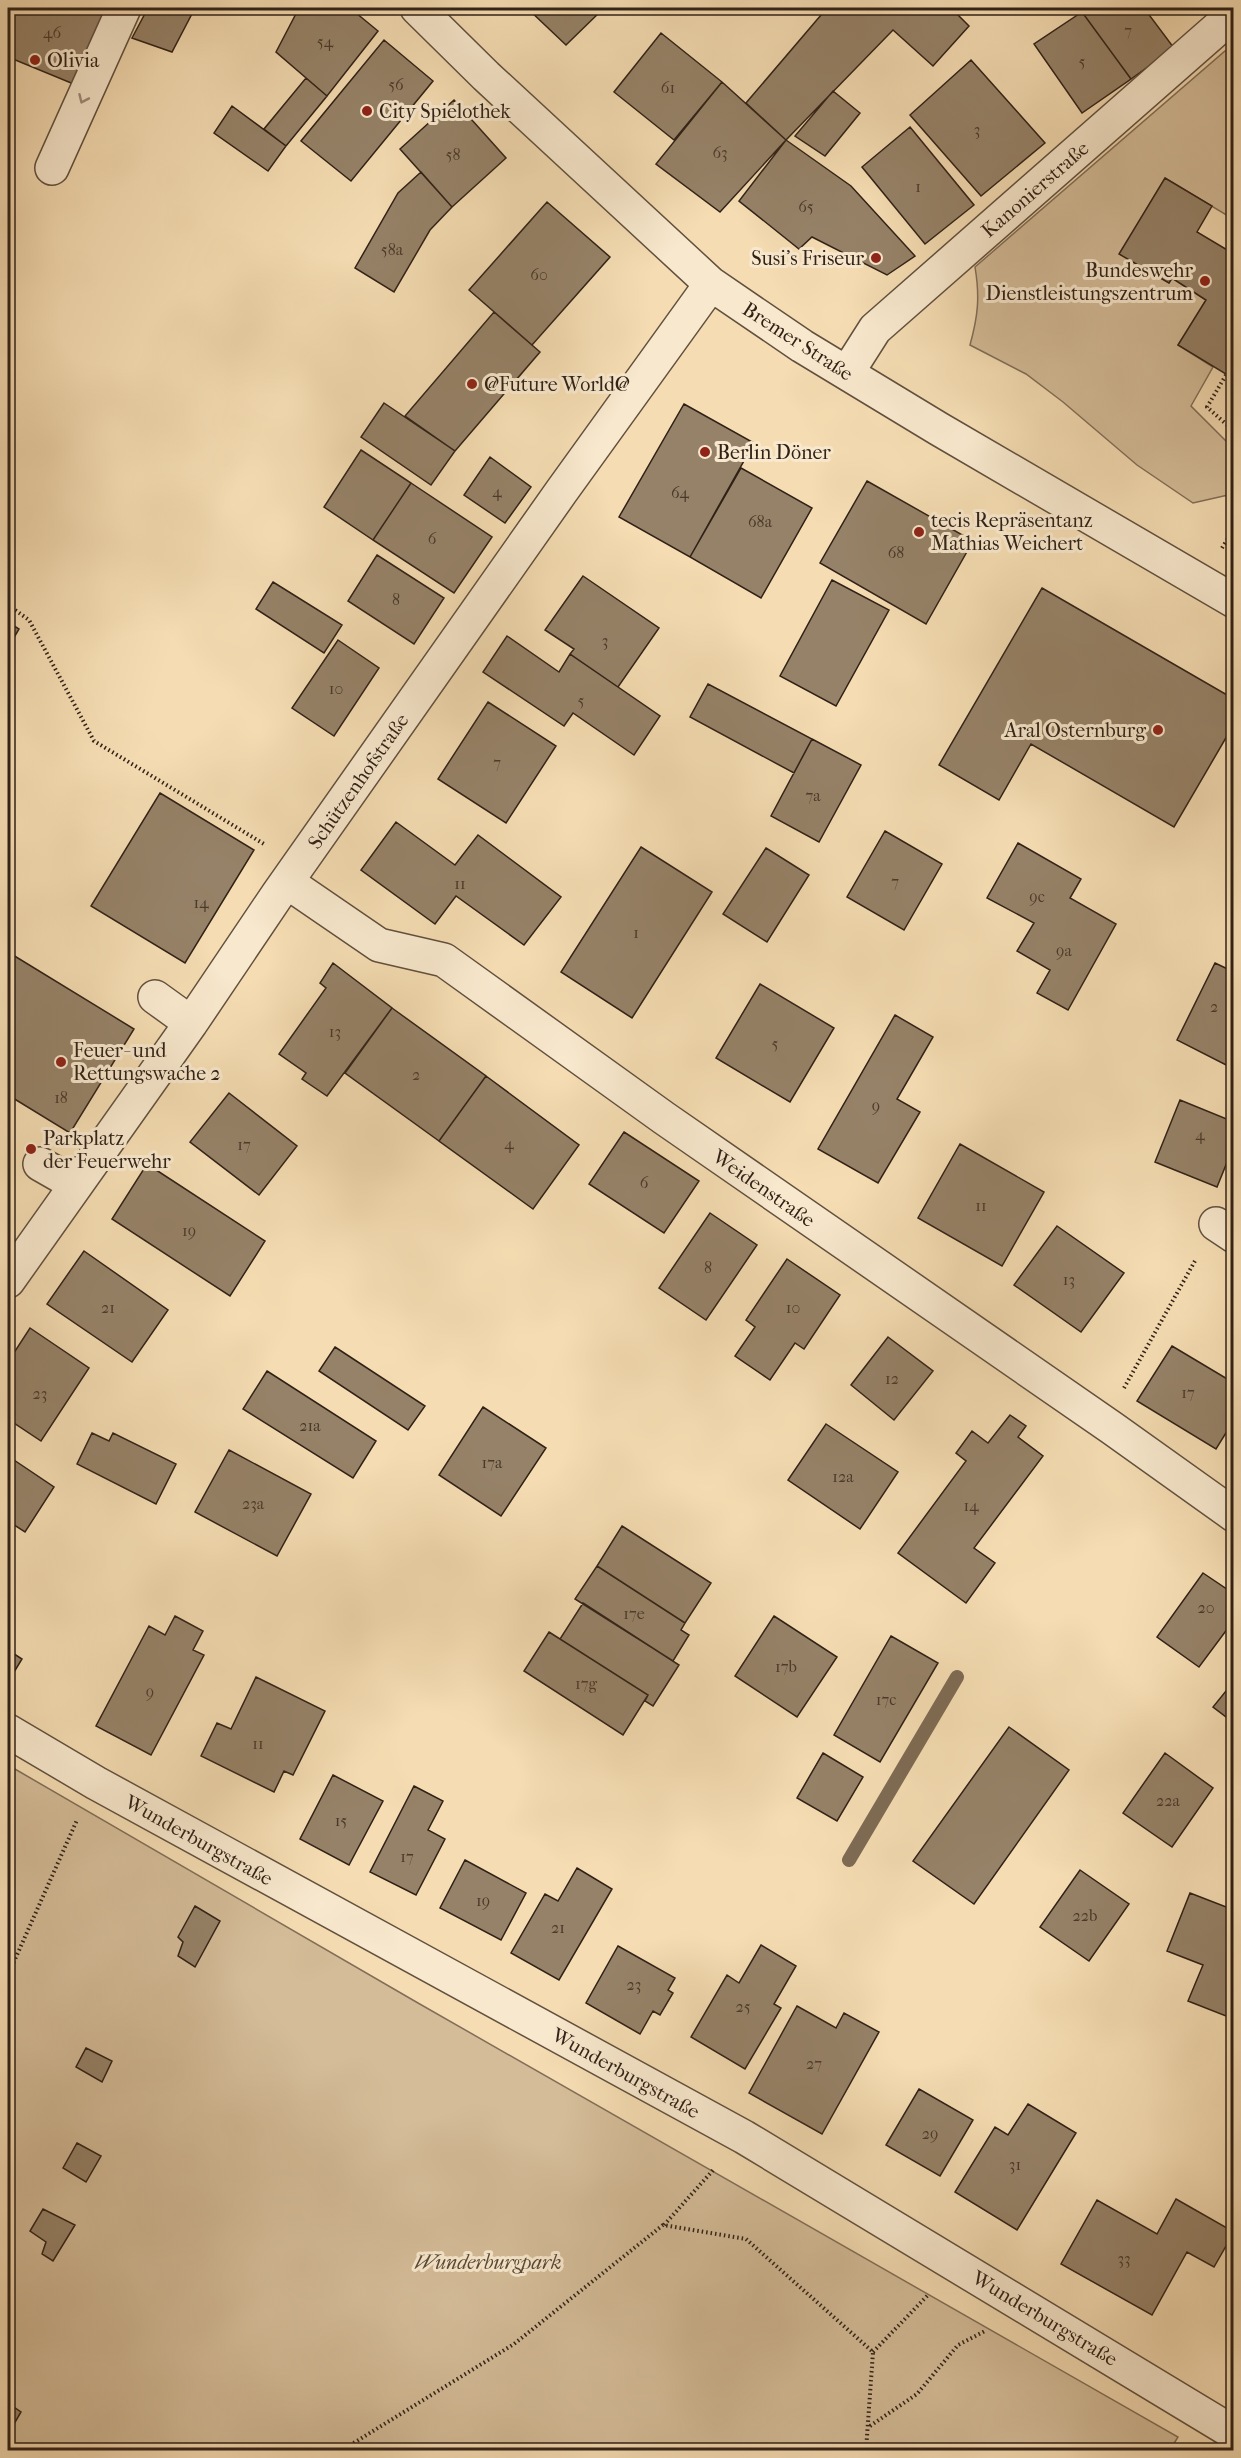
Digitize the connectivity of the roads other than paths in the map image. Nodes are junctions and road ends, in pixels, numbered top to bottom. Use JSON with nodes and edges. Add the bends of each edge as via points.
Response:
{"nodes":[{"id":1,"x":124,"y":8,"type":"edge"},
{"id":2,"x":417,"y":8,"type":"edge"},
{"id":3,"x":1233,"y":14,"type":"edge"},
{"id":4,"x":52,"y":168,"type":"dead end"},
{"id":5,"x":711,"y":284,"type":"junction"},
{"id":6,"x":847,"y":373,"type":"junction"},
{"id":7,"x":1233,"y":601,"type":"edge"},
{"id":8,"x":293,"y":873,"type":"junction"},
{"id":9,"x":155,"y":998,"type":"dead end"},
{"id":10,"x":191,"y":1023,"type":"junction"},
{"id":11,"x":40,"y":1164,"type":"dead end"},
{"id":12,"x":75,"y":1184,"type":"junction"},
{"id":13,"x":8,"y":1281,"type":"edge"},
{"id":14,"x":1233,"y":1515,"type":"edge"},
{"id":15,"x":8,"y":1731,"type":"edge"},
{"id":16,"x":1233,"y":2433,"type":"edge"}],
"edges":[{"from":1,"to":4,"type":"street","one_way":true},
{"from":2,"to":5,"type":"street","name":"Bremer Straße"},
{"from":3,"to":6,"type":"street","name":"Kanonierstraße","via":[[875,329]]},
{"from":5,"to":6,"type":"street","name":"Bremer Straße"},
{"from":5,"to":8,"type":"street","name":"Schützenhofstraße"},
{"from":6,"to":7,"type":"street","name":"Bremer Straße"},
{"from":8,"to":10,"type":"street","name":"Schützenhofstraße"},
{"from":8,"to":14,"type":"street","name":"Weidenstraße","via":[[379,945],[444,960],[663,1118]]},
{"from":9,"to":10,"type":"street"},
{"from":10,"to":12,"type":"street","name":"Schützenhofstraße"},
{"from":11,"to":12,"type":"street"},
{"from":12,"to":13,"type":"street","name":"Schützenhofstraße"},
{"from":15,"to":16,"type":"street","name":"Wunderburgstraße","via":[[96,1783],[744,2137]]}]}
